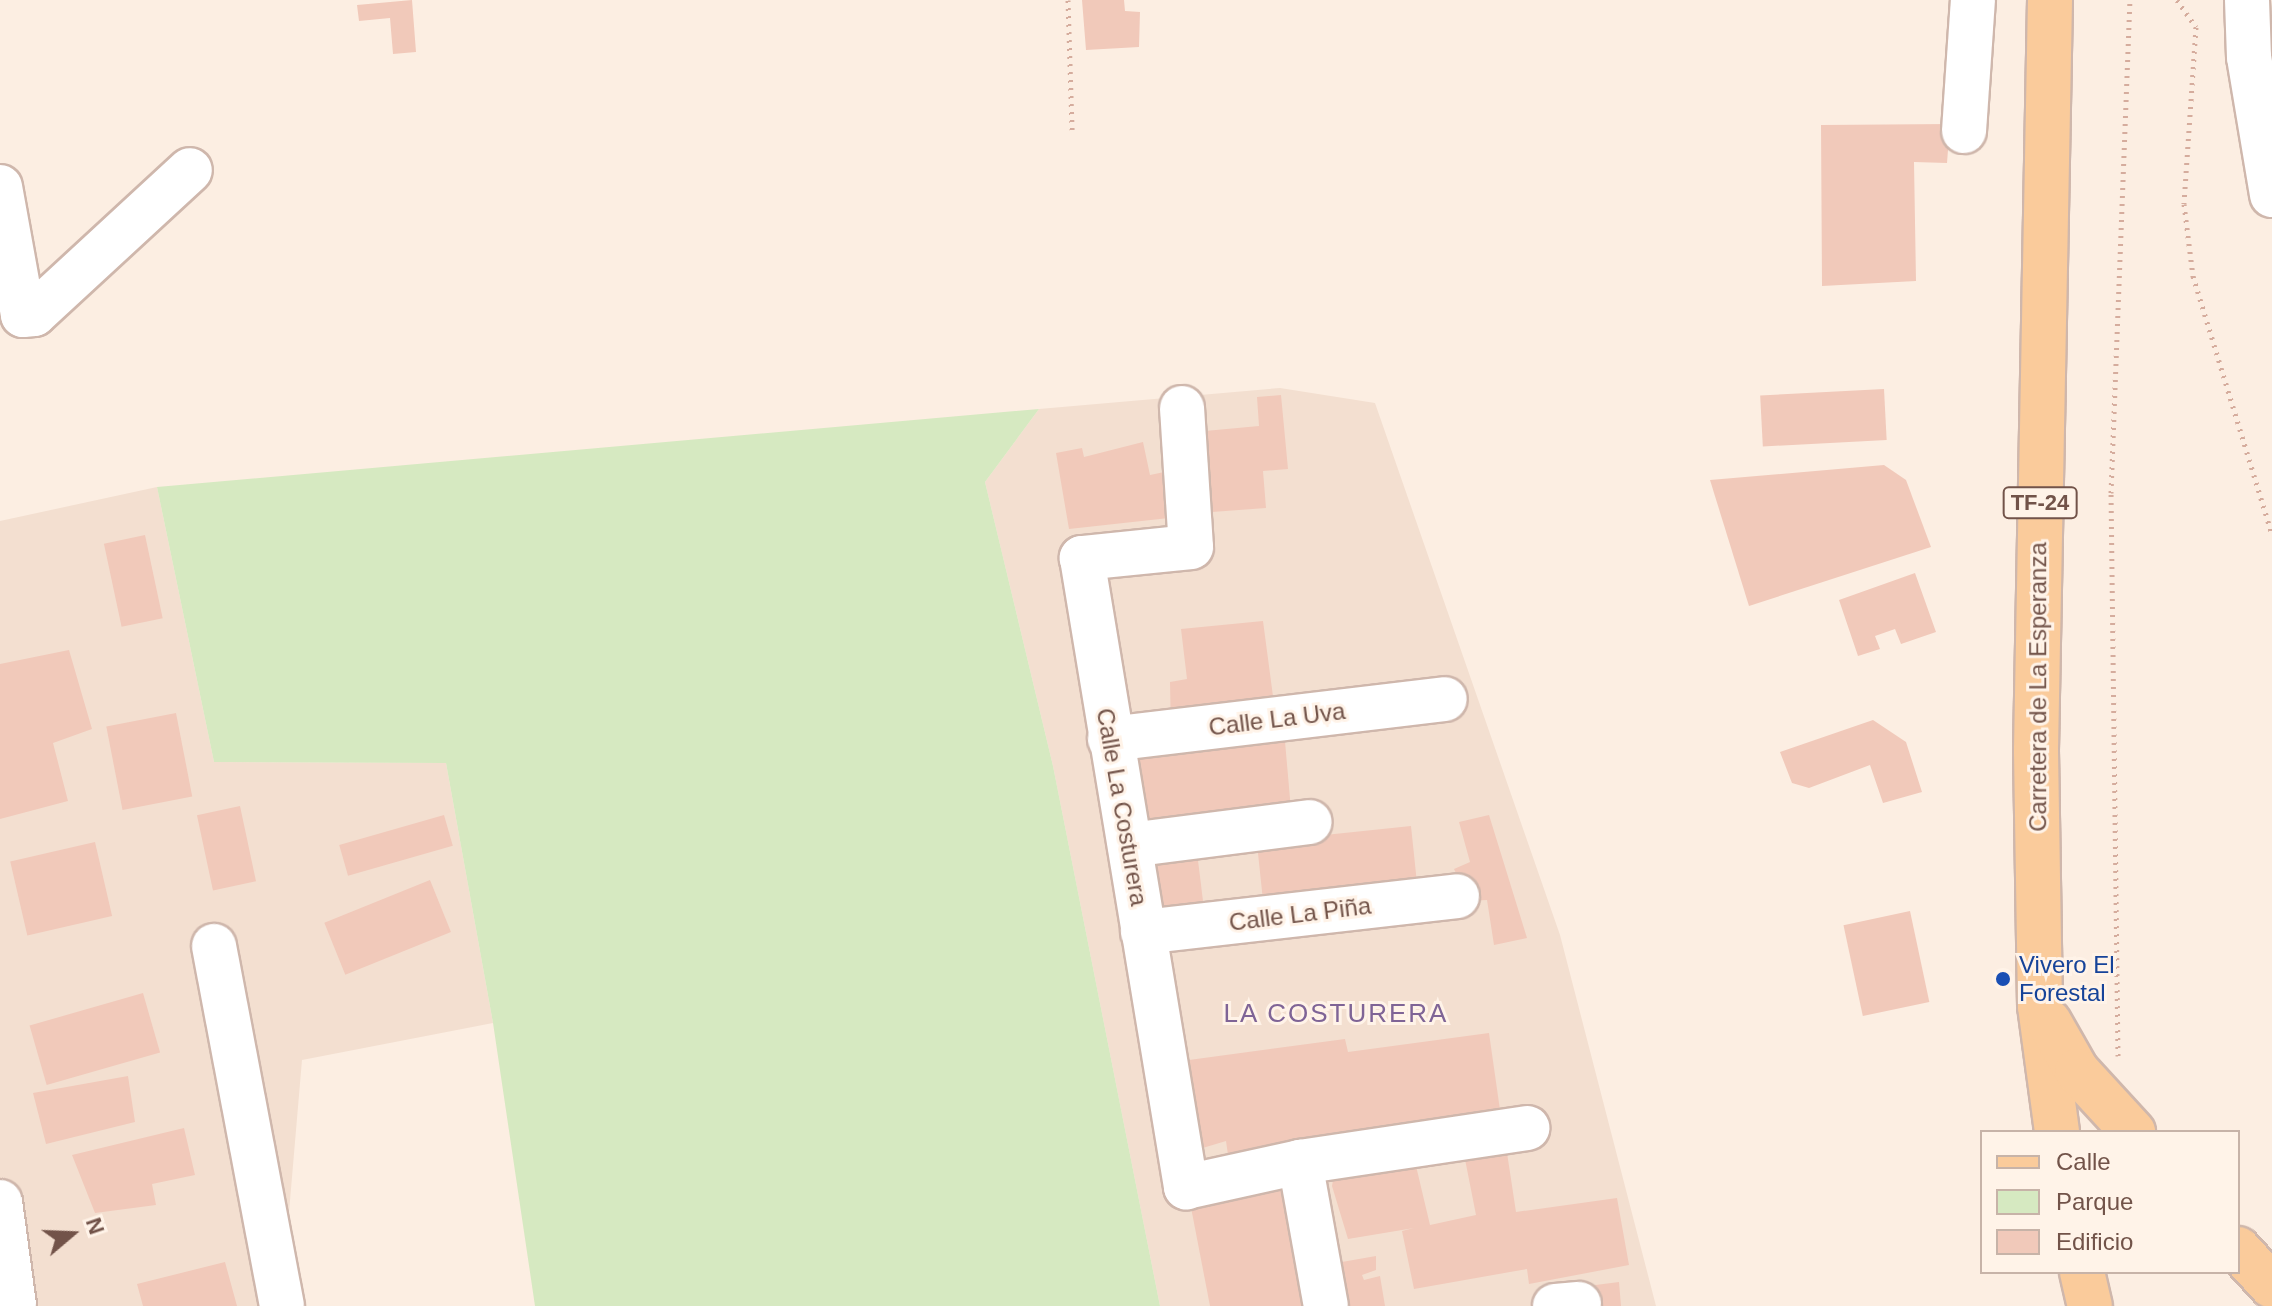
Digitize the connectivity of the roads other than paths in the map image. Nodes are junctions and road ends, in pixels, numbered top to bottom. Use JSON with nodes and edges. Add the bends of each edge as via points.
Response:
{"nodes":[{"id":1,"x":1973,"y":0,"type":"edge"},
{"id":2,"x":2050,"y":0,"type":"edge"},
{"id":3,"x":2247,"y":0,"type":"edge"},
{"id":4,"x":1964,"y":131,"type":"dead end"},
{"id":5,"x":190,"y":170,"type":"dead end"},
{"id":6,"x":0,"y":187,"type":"edge"},
{"id":7,"x":2272,"y":195,"type":"edge"},
{"id":8,"x":1182,"y":408,"type":"dead end"},
{"id":9,"x":1445,"y":699,"type":"dead end"},
{"id":10,"x":1110,"y":739,"type":"junction"},
{"id":11,"x":1310,"y":822,"type":"dead end"},
{"id":12,"x":1130,"y":845,"type":"junction"},
{"id":13,"x":1457,"y":896,"type":"dead end"},
{"id":14,"x":1143,"y":932,"type":"junction"},
{"id":15,"x":214,"y":946,"type":"dead end"},
{"id":16,"x":2040,"y":1006,"type":"junction"},
{"id":17,"x":2126,"y":1124,"type":"edge"},
{"id":18,"x":1527,"y":1128,"type":"dead end"},
{"id":19,"x":2057,"y":1130,"type":"edge"},
{"id":20,"x":1300,"y":1162,"type":"junction"},
{"id":21,"x":0,"y":1202,"type":"edge"},
{"id":22,"x":2240,"y":1251,"type":"edge"},
{"id":23,"x":2082,"y":1274,"type":"edge"},
{"id":24,"x":2272,"y":1286,"type":"edge"},
{"id":25,"x":14,"y":1306,"type":"edge"},
{"id":26,"x":282,"y":1306,"type":"edge"},
{"id":27,"x":1326,"y":1306,"type":"edge"},
{"id":28,"x":2090,"y":1306,"type":"edge"}],
"edges":[{"from":1,"to":4,"type":"street"},
{"from":2,"to":16,"type":"main road","name":"Carretera de La Esperanza","number":"TF-24","via":[[2036,751]]},
{"from":3,"to":7,"type":"street","via":[[2249,57]]},
{"from":5,"to":6,"type":"street","via":[[34,314],[23,315]]},
{"from":8,"to":10,"type":"street","name":"Calle La Costurera","via":[[1191,547],[1082,558]]},
{"from":9,"to":10,"type":"street","name":"Calle La Uva"},
{"from":10,"to":12,"type":"street","name":"Calle La Costurera"},
{"from":11,"to":12,"type":"street"},
{"from":12,"to":14,"type":"street","name":"Calle La Costurera"},
{"from":13,"to":14,"type":"street","name":"Calle La Piña"},
{"from":14,"to":20,"type":"street","name":"Calle La Costurera","via":[[1186,1187]]},
{"from":15,"to":26,"type":"street"},
{"from":16,"to":17,"type":"main road","via":[[2077,1071]]},
{"from":16,"to":19,"type":"main road","name":"Carretera de La Esperanza","number":"TF-24"},
{"from":18,"to":20,"type":"street","name":"Calle La Costurera"},
{"from":20,"to":27,"type":"street"},
{"from":21,"to":25,"type":"street"},
{"from":22,"to":24,"type":"main road"},
{"from":23,"to":28,"type":"main road"}]}
